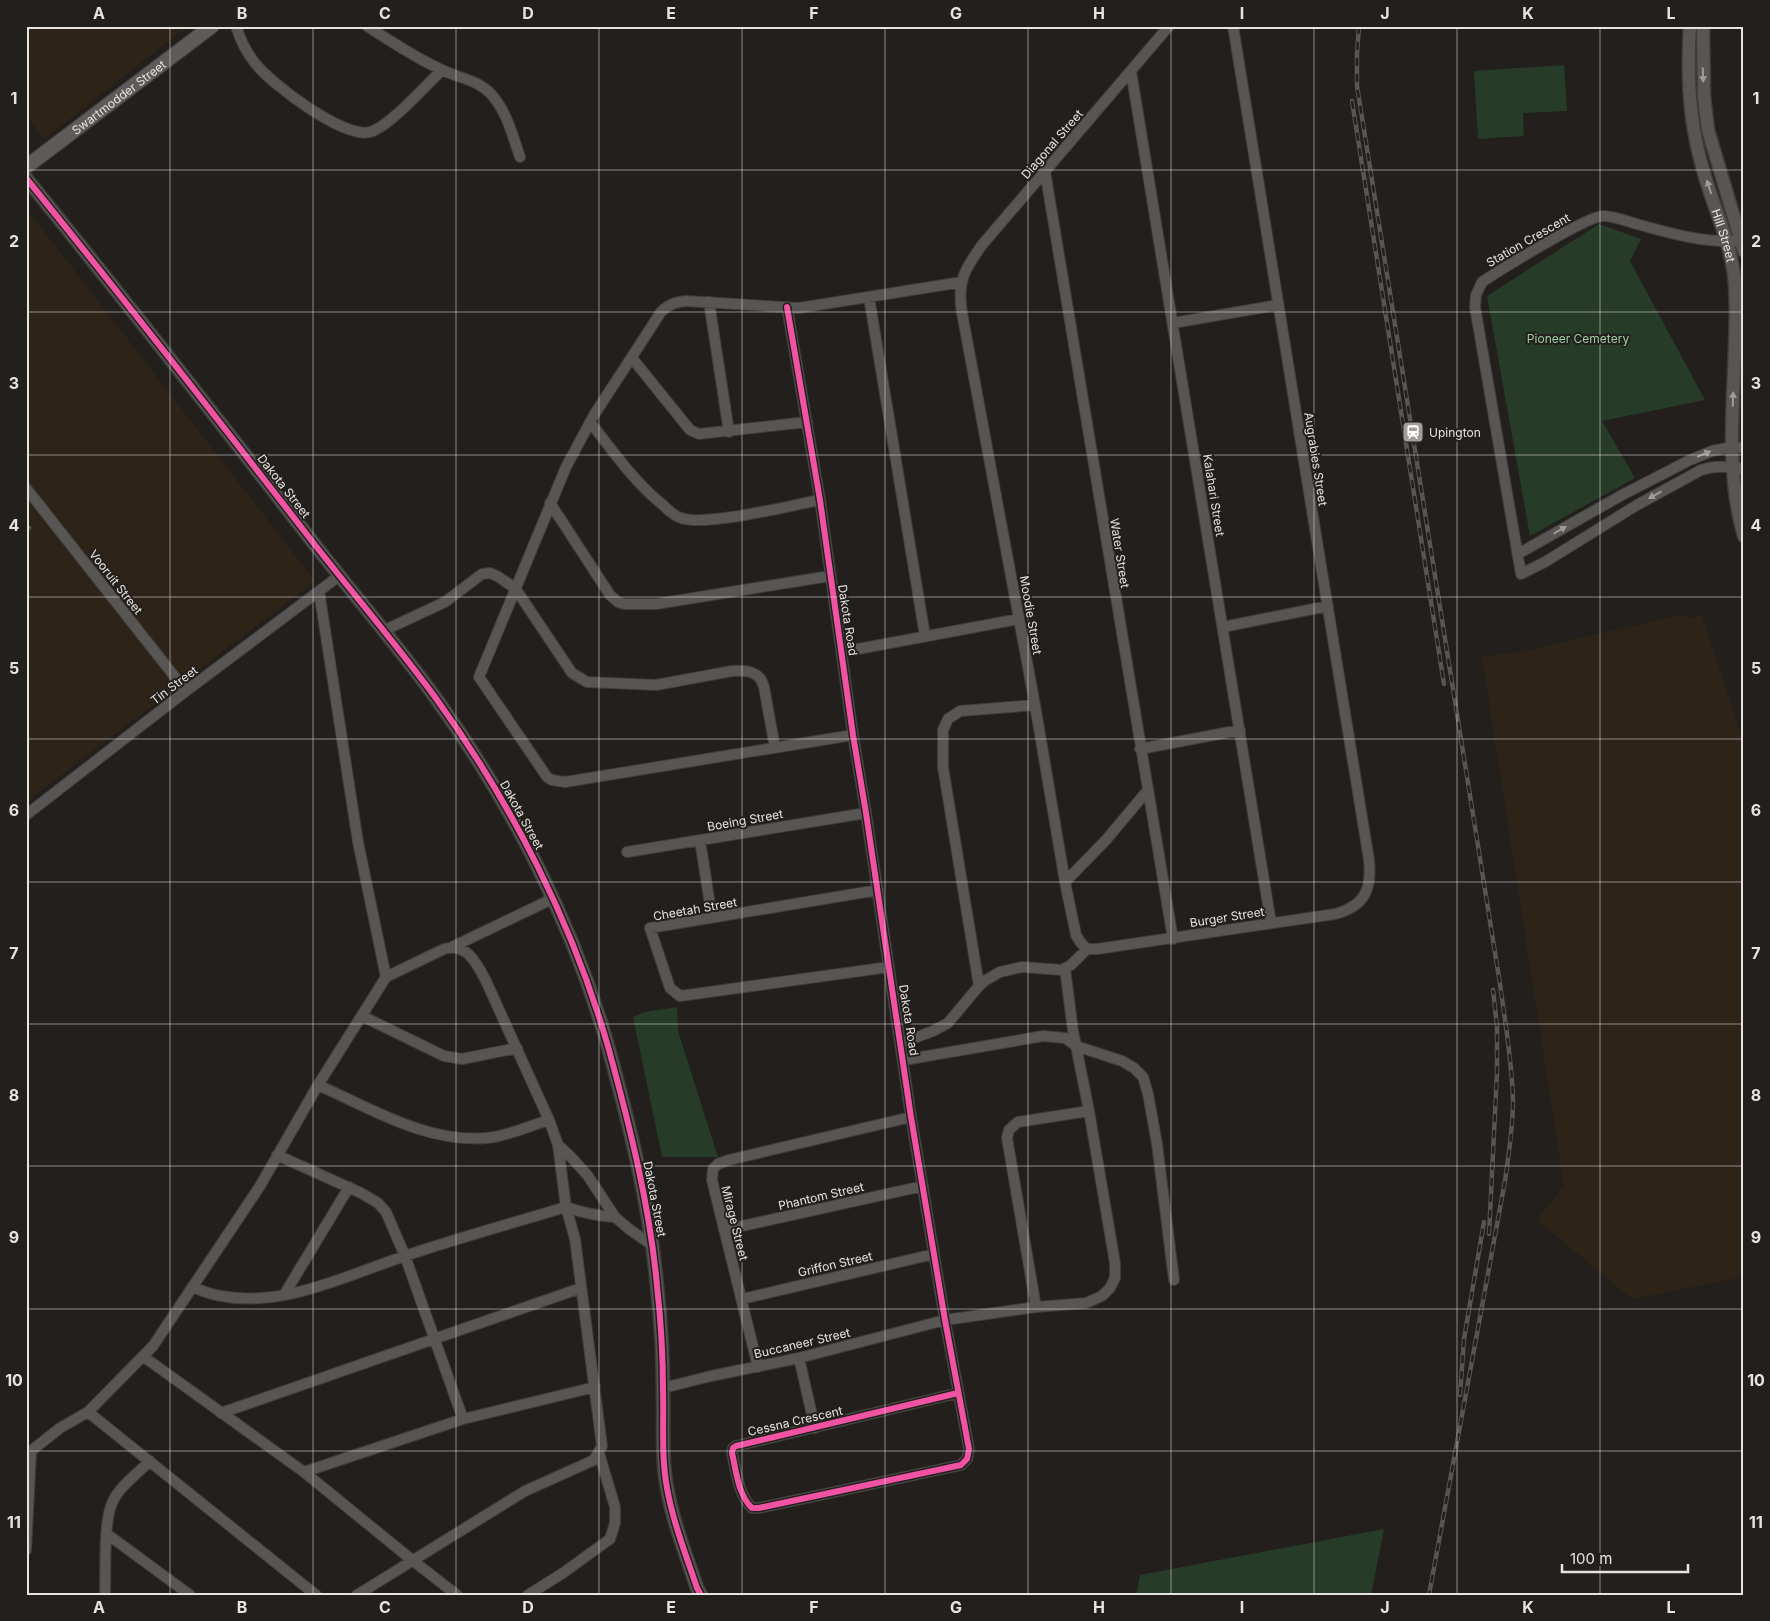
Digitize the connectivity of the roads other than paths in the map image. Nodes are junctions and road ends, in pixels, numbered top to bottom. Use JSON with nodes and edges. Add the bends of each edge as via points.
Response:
{"nodes":[{"id":1,"x":212,"y":26,"type":"edge"},
{"id":2,"x":236,"y":26,"type":"edge"},
{"id":3,"x":366,"y":26,"type":"edge"},
{"id":4,"x":1169,"y":26,"type":"edge"},
{"id":5,"x":1233,"y":26,"type":"edge"},
{"id":6,"x":1690,"y":26,"type":"edge"},
{"id":7,"x":1703,"y":26,"type":"edge"},
{"id":8,"x":442,"y":70,"type":"junction"},
{"id":9,"x":1131,"y":71,"type":"junction"},
{"id":10,"x":520,"y":157,"type":"dead end"},
{"id":11,"x":26,"y":166,"type":"edge"},
{"id":12,"x":1045,"y":170,"type":"junction"},
{"id":13,"x":26,"y":178,"type":"edge"},
{"id":14,"x":1726,"y":242,"type":"junction"},
{"id":15,"x":1742,"y":246,"type":"edge"},
{"id":16,"x":962,"y":282,"type":"junction"},
{"id":17,"x":869,"y":297,"type":"junction"},
{"id":18,"x":709,"y":302,"type":"junction"},
{"id":19,"x":1278,"y":305,"type":"junction"},
{"id":20,"x":787,"y":307,"type":"junction"},
{"id":21,"x":1173,"y":323,"type":"junction"},
{"id":22,"x":632,"y":358,"type":"junction"},
{"id":23,"x":590,"y":422,"type":"junction"},
{"id":24,"x":807,"y":422,"type":"junction"},
{"id":25,"x":729,"y":432,"type":"junction"},
{"id":26,"x":1738,"y":448,"type":"edge"},
{"id":27,"x":1738,"y":468,"type":"edge"},
{"id":28,"x":26,"y":488,"type":"edge"},
{"id":29,"x":820,"y":500,"type":"junction"},
{"id":30,"x":550,"y":504,"type":"junction"},
{"id":31,"x":1744,"y":536,"type":"edge"},
{"id":32,"x":1518,"y":554,"type":"junction"},
{"id":33,"x":339,"y":576,"type":"junction"},
{"id":34,"x":830,"y":576,"type":"junction"},
{"id":35,"x":515,"y":588,"type":"junction"},
{"id":36,"x":319,"y":592,"type":"junction"},
{"id":37,"x":1328,"y":606,"type":"junction"},
{"id":38,"x":1019,"y":620,"type":"junction"},
{"id":39,"x":1223,"y":627,"type":"junction"},
{"id":40,"x":384,"y":630,"type":"junction"},
{"id":41,"x":925,"y":636,"type":"junction"},
{"id":42,"x":842,"y":652,"type":"junction"},
{"id":43,"x":186,"y":691,"type":"junction"},
{"id":44,"x":1035,"y":705,"type":"junction"},
{"id":45,"x":1240,"y":730,"type":"junction"},
{"id":46,"x":853,"y":735,"type":"junction"},
{"id":47,"x":775,"y":748,"type":"junction"},
{"id":48,"x":1140,"y":748,"type":"junction"},
{"id":49,"x":1148,"y":791,"type":"junction"},
{"id":50,"x":866,"y":813,"type":"junction"},
{"id":51,"x":26,"y":815,"type":"edge"},
{"id":52,"x":700,"y":840,"type":"junction"},
{"id":53,"x":627,"y":852,"type":"dead end"},
{"id":54,"x":1065,"y":882,"type":"junction"},
{"id":55,"x":878,"y":890,"type":"junction"},
{"id":56,"x":1365,"y":895,"type":"joint"},
{"id":57,"x":552,"y":899,"type":"junction"},
{"id":58,"x":712,"y":918,"type":"junction"},
{"id":59,"x":1271,"y":923,"type":"junction"},
{"id":60,"x":1173,"y":939,"type":"junction"},
{"id":61,"x":452,"y":947,"type":"junction"},
{"id":62,"x":1088,"y":949,"type":"junction"},
{"id":63,"x":889,"y":967,"type":"junction"},
{"id":64,"x":1066,"y":968,"type":"junction"},
{"id":65,"x":386,"y":977,"type":"junction"},
{"id":66,"x":979,"y":986,"type":"junction"},
{"id":67,"x":362,"y":1016,"type":"junction"},
{"id":68,"x":901,"y":1043,"type":"junction"},
{"id":69,"x":1076,"y":1046,"type":"junction"},
{"id":70,"x":517,"y":1048,"type":"junction"},
{"id":71,"x":904,"y":1060,"type":"junction"},
{"id":72,"x":318,"y":1084,"type":"junction"},
{"id":73,"x":1090,"y":1111,"type":"junction"},
{"id":74,"x":911,"y":1117,"type":"junction"},
{"id":75,"x":549,"y":1120,"type":"junction"},
{"id":76,"x":558,"y":1145,"type":"junction"},
{"id":77,"x":277,"y":1155,"type":"junction"},
{"id":78,"x":923,"y":1186,"type":"junction"},
{"id":79,"x":349,"y":1187,"type":"junction"},
{"id":80,"x":566,"y":1207,"type":"junction"},
{"id":81,"x":615,"y":1217,"type":"junction"},
{"id":82,"x":724,"y":1230,"type":"junction"},
{"id":83,"x":652,"y":1245,"type":"junction"},
{"id":84,"x":934,"y":1254,"type":"junction"},
{"id":85,"x":405,"y":1256,"type":"junction"},
{"id":86,"x":1174,"y":1280,"type":"dead end"},
{"id":87,"x":192,"y":1287,"type":"junction"},
{"id":88,"x":581,"y":1288,"type":"junction"},
{"id":89,"x":284,"y":1295,"type":"junction"},
{"id":90,"x":742,"y":1299,"type":"junction"},
{"id":91,"x":1036,"y":1308,"type":"junction"},
{"id":92,"x":945,"y":1320,"type":"junction"},
{"id":93,"x":434,"y":1339,"type":"junction"},
{"id":94,"x":144,"y":1357,"type":"junction"},
{"id":95,"x":799,"y":1358,"type":"junction"},
{"id":96,"x":758,"y":1367,"type":"junction"},
{"id":97,"x":595,"y":1387,"type":"junction"},
{"id":98,"x":663,"y":1388,"type":"junction"},
{"id":99,"x":958,"y":1393,"type":"junction"},
{"id":100,"x":88,"y":1412,"type":"junction"},
{"id":101,"x":221,"y":1413,"type":"junction"},
{"id":102,"x":463,"y":1418,"type":"junction"},
{"id":103,"x":815,"y":1428,"type":"junction"},
{"id":104,"x":29,"y":1453,"type":"edge"},
{"id":105,"x":599,"y":1453,"type":"junction"},
{"id":106,"x":150,"y":1461,"type":"junction"},
{"id":107,"x":961,"y":1465,"type":"joint"},
{"id":108,"x":304,"y":1472,"type":"junction"},
{"id":109,"x":107,"y":1534,"type":"junction"},
{"id":110,"x":26,"y":1550,"type":"edge"},
{"id":111,"x":412,"y":1560,"type":"junction"},
{"id":112,"x":105,"y":1595,"type":"edge"},
{"id":113,"x":190,"y":1595,"type":"edge"},
{"id":114,"x":316,"y":1595,"type":"edge"},
{"id":115,"x":357,"y":1595,"type":"edge"},
{"id":116,"x":457,"y":1595,"type":"edge"},
{"id":117,"x":528,"y":1595,"type":"edge"},
{"id":118,"x":701,"y":1595,"type":"edge"}],
"edges":[{"from":1,"to":11,"type":"main road","name":"Swartmodder Street"},
{"from":2,"to":8,"type":"street","via":[[249,55],[265,75],[333,123],[355,132],[370,132],[389,121]]},
{"from":3,"to":8,"type":"street"},
{"from":4,"to":9,"type":"street","name":"Diagonal Street"},
{"from":5,"to":19,"type":"street","name":"Augrabies Street"},
{"from":14,"to":6,"type":"street","name":"Hill Street","one_way":true,"via":[[1694,130]]},
{"from":7,"to":15,"type":"street","name":"Hill Street","one_way":true,"via":[[1708,130]]},
{"from":8,"to":10,"type":"street","via":[[472,81],[492,96],[505,113]]},
{"from":9,"to":12,"type":"street","name":"Diagonal Street"},
{"from":9,"to":21,"type":"street","name":"Kalahari Street"},
{"from":12,"to":16,"type":"street","name":"Diagonal Street","via":[[970,262]]},
{"from":12,"to":48,"type":"street","name":"Water Street"},
{"from":13,"to":33,"type":"street","name":"Dakota Street"},
{"from":14,"to":15,"type":"street","name":"Station Crescent"},
{"from":26,"to":14,"type":"street","name":"Hill Street","one_way":true,"via":[[1736,297]]},
{"from":14,"to":32,"type":"street","name":"Station Crescent","via":[[1687,238],[1599,216],[1480,285],[1475,313]]},
{"from":16,"to":17,"type":"street"},
{"from":16,"to":38,"type":"street","name":"Moodie Street","via":[[962,313]]},
{"from":17,"to":20,"type":"street"},
{"from":17,"to":41,"type":"street"},
{"from":18,"to":20,"type":"street"},
{"from":18,"to":22,"type":"street","via":[[686,301],[668,306]]},
{"from":18,"to":25,"type":"street"},
{"from":19,"to":21,"type":"street"},
{"from":19,"to":37,"type":"street","name":"Augrabies Street"},
{"from":20,"to":24,"type":"street","name":"Dakota Road"},
{"from":21,"to":39,"type":"street","name":"Kalahari Street"},
{"from":22,"to":23,"type":"street"},
{"from":22,"to":25,"type":"street","via":[[690,430],[699,434]]},
{"from":23,"to":29,"type":"street","via":[[629,473],[658,502],[681,518],[718,518]]},
{"from":23,"to":30,"type":"street"},
{"from":24,"to":25,"type":"street"},
{"from":24,"to":29,"type":"street","name":"Dakota Road"},
{"from":26,"to":27,"type":"street","name":"Hill Street"},
{"from":32,"to":26,"type":"street","one_way":true,"via":[[1653,478],[1712,451]]},
{"from":27,"to":31,"type":"street","name":"Hill Street","via":[[1735,495]]},
{"from":27,"to":32,"type":"street","name":"Station Crescent","one_way":true,"via":[[1710,467],[1702,470],[1521,574]]},
{"from":28,"to":43,"type":"street","name":"Vooruit Street"},
{"from":29,"to":34,"type":"street","name":"Dakota Road"},
{"from":30,"to":34,"type":"street","via":[[610,595],[624,604],[656,604]]},
{"from":30,"to":35,"type":"street"},
{"from":33,"to":36,"type":"street","name":"Tin Street"},
{"from":33,"to":40,"type":"street","name":"Dakota Street"},
{"from":34,"to":42,"type":"street","name":"Dakota Road"},
{"from":35,"to":40,"type":"street","via":[[497,576],[482,574],[439,606]]},
{"from":35,"to":47,"type":"street","via":[[572,672],[587,682],[656,685],[732,671],[755,673],[762,679]]},
{"from":35,"to":47,"type":"street","via":[[479,677],[547,777],[565,782]]},
{"from":36,"to":43,"type":"street","name":"Tin Street"},
{"from":36,"to":65,"type":"street","via":[[358,842]]},
{"from":37,"to":39,"type":"street"},
{"from":37,"to":56,"type":"street","name":"Augrabies Street","via":[[1369,860],[1370,878]]},
{"from":38,"to":41,"type":"street"},
{"from":38,"to":44,"type":"street","name":"Moodie Street"},
{"from":39,"to":45,"type":"street","name":"Kalahari Street"},
{"from":40,"to":57,"type":"street","name":"Dakota Street","via":[[438,700],[486,774]]},
{"from":41,"to":42,"type":"street"},
{"from":42,"to":46,"type":"street","name":"Dakota Road"},
{"from":43,"to":51,"type":"street","name":"Tin Street"},
{"from":44,"to":54,"type":"street","name":"Moodie Street"},
{"from":44,"to":66,"type":"street","via":[[960,711],[948,719],[943,730],[943,767]]},
{"from":45,"to":48,"type":"street"},
{"from":45,"to":59,"type":"street","name":"Kalahari Street"},
{"from":46,"to":47,"type":"street"},
{"from":46,"to":50,"type":"street","name":"Dakota Road"},
{"from":48,"to":49,"type":"street","name":"Water Street"},
{"from":49,"to":54,"type":"street"},
{"from":49,"to":60,"type":"street","name":"Water Street"},
{"from":50,"to":52,"type":"street","name":"Boeing Street"},
{"from":50,"to":55,"type":"street","name":"Dakota Road"},
{"from":52,"to":53,"type":"street","name":"Boeing Street"},
{"from":52,"to":58,"type":"street"},
{"from":54,"to":62,"type":"street","name":"Moodie Street","via":[[1076,935]]},
{"from":55,"to":58,"type":"street","name":"Cheetah Street"},
{"from":55,"to":63,"type":"street","name":"Dakota Road"},
{"from":56,"to":59,"type":"street","name":"Burger Street","via":[[1340,913]]},
{"from":57,"to":61,"type":"street"},
{"from":57,"to":83,"type":"street","name":"Dakota Street","via":[[580,962],[608,1049],[638,1168]]},
{"from":58,"to":63,"type":"street","name":"Cheetah Street","via":[[650,928],[670,988],[680,996]]},
{"from":59,"to":60,"type":"street","name":"Burger Street"},
{"from":60,"to":62,"type":"street","name":"Burger Street"},
{"from":61,"to":65,"type":"street"},
{"from":61,"to":70,"type":"street","via":[[466,952],[476,963]]},
{"from":62,"to":64,"type":"street"},
{"from":63,"to":68,"type":"street","name":"Dakota Road"},
{"from":64,"to":66,"type":"street","via":[[1022,967],[1000,972]]},
{"from":64,"to":69,"type":"street","name":"Buccaneer Street"},
{"from":65,"to":67,"type":"street"},
{"from":66,"to":68,"type":"street","via":[[948,1023]]},
{"from":67,"to":70,"type":"street","via":[[453,1059]]},
{"from":67,"to":72,"type":"street"},
{"from":68,"to":71,"type":"street","name":"Dakota Road"},
{"from":69,"to":71,"type":"street","via":[[1065,1038],[1043,1036]]},
{"from":69,"to":73,"type":"street","name":"Buccaneer Street"},
{"from":69,"to":86,"type":"street","via":[[1122,1061],[1140,1072],[1146,1084]]},
{"from":70,"to":75,"type":"street"},
{"from":71,"to":74,"type":"street","name":"Dakota Road"},
{"from":72,"to":75,"type":"street","via":[[418,1130],[440,1135],[488,1138]]},
{"from":72,"to":77,"type":"street"},
{"from":73,"to":91,"type":"street","name":"Buccaneer Street","via":[[1115,1278],[1102,1296],[1086,1303]]},
{"from":73,"to":91,"type":"street","via":[[1018,1122],[1006,1138]]},
{"from":74,"to":78,"type":"street","name":"Dakota Road"},
{"from":74,"to":82,"type":"street","name":"Mirage Street","via":[[718,1164],[711,1174]]},
{"from":75,"to":76,"type":"street"},
{"from":76,"to":80,"type":"street"},
{"from":76,"to":81,"type":"street","via":[[588,1176]]},
{"from":77,"to":79,"type":"street"},
{"from":77,"to":87,"type":"street"},
{"from":78,"to":82,"type":"street","name":"Phantom Street"},
{"from":78,"to":84,"type":"street","name":"Dakota Road"},
{"from":79,"to":85,"type":"street","via":[[382,1206]]},
{"from":79,"to":89,"type":"street"},
{"from":80,"to":81,"type":"street","via":[[597,1216]]},
{"from":80,"to":85,"type":"street"},
{"from":80,"to":88,"type":"street"},
{"from":81,"to":83,"type":"street"},
{"from":82,"to":90,"type":"street","name":"Mirage Street"},
{"from":83,"to":98,"type":"street","name":"Dakota Street","via":[[658,1286]]},
{"from":84,"to":90,"type":"street","name":"Griffon Street"},
{"from":84,"to":92,"type":"street","name":"Dakota Road"},
{"from":85,"to":89,"type":"street","via":[[344,1279]]},
{"from":85,"to":93,"type":"street"},
{"from":87,"to":89,"type":"street","via":[[220,1296]]},
{"from":87,"to":94,"type":"street"},
{"from":88,"to":93,"type":"street"},
{"from":88,"to":97,"type":"street"},
{"from":90,"to":96,"type":"street","name":"Mirage Street"},
{"from":91,"to":92,"type":"street","name":"Buccaneer Street"},
{"from":92,"to":95,"type":"street","name":"Buccaneer Street"},
{"from":92,"to":99,"type":"street","name":"Dakota Road"},
{"from":93,"to":101,"type":"street"},
{"from":93,"to":102,"type":"street"},
{"from":94,"to":100,"type":"street"},
{"from":94,"to":101,"type":"street"},
{"from":95,"to":96,"type":"street","name":"Buccaneer Street"},
{"from":95,"to":103,"type":"street"},
{"from":96,"to":98,"type":"street","name":"Buccaneer Street"},
{"from":97,"to":102,"type":"street"},
{"from":97,"to":105,"type":"street","via":[[602,1446]]},
{"from":98,"to":118,"type":"street","name":"Dakota Street","via":[[663,1452],[667,1487],[678,1531]]},
{"from":99,"to":103,"type":"street","name":"Cessna Crescent"},
{"from":99,"to":107,"type":"street","name":"Dakota Road","via":[[969,1448],[967,1459]]},
{"from":100,"to":104,"type":"street","via":[[54,1432]]},
{"from":100,"to":106,"type":"street"},
{"from":101,"to":108,"type":"street"},
{"from":102,"to":108,"type":"street"},
{"from":103,"to":107,"type":"street","name":"Cessna Crescent","via":[[733,1448],[742,1493],[752,1508]]},
{"from":104,"to":110,"type":"street"},
{"from":105,"to":111,"type":"street","via":[[584,1466],[525,1491]]},
{"from":105,"to":117,"type":"street","via":[[615,1507],[615,1524],[610,1539]]},
{"from":106,"to":109,"type":"street","via":[[113,1500]]},
{"from":106,"to":114,"type":"street"},
{"from":108,"to":111,"type":"street"},
{"from":109,"to":112,"type":"street"},
{"from":109,"to":113,"type":"street"},
{"from":111,"to":115,"type":"street"},
{"from":111,"to":116,"type":"street"}]}
